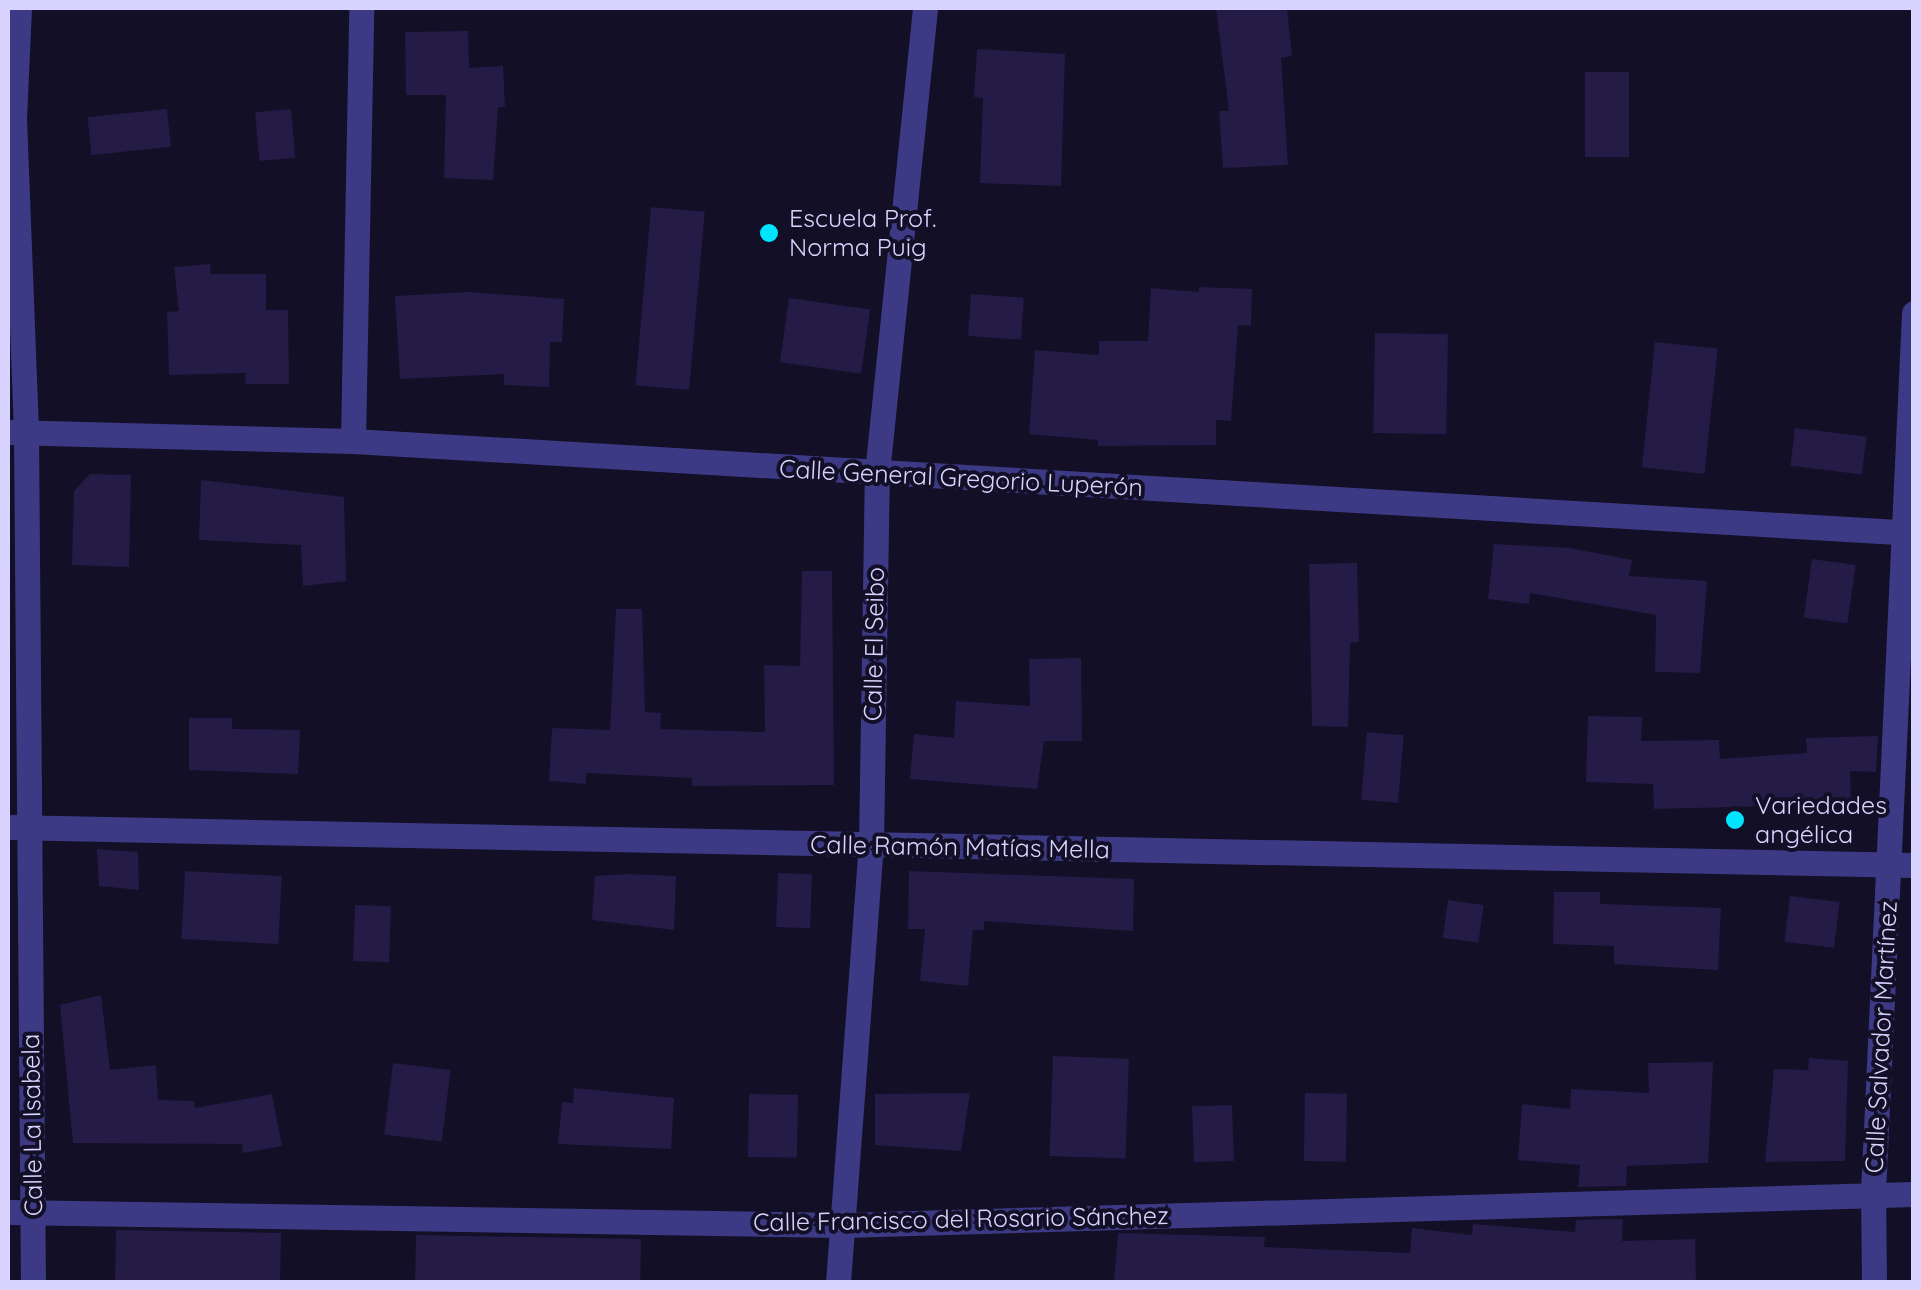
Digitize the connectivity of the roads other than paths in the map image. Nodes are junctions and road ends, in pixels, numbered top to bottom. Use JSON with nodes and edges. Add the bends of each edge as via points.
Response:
{"nodes":[{"id":1,"x":19,"y":8,"type":"edge"},
{"id":2,"x":361,"y":8,"type":"edge"},
{"id":3,"x":925,"y":8,"type":"edge"},
{"id":4,"x":11,"y":118,"type":"edge"},
{"id":5,"x":1914,"y":313,"type":"edge"},
{"id":6,"x":16,"y":432,"type":"edge"},
{"id":7,"x":353,"y":441,"type":"junction"},
{"id":8,"x":877,"y":474,"type":"junction"},
{"id":9,"x":1907,"y":532,"type":"edge"},
{"id":10,"x":18,"y":827,"type":"edge"},
{"id":11,"x":871,"y":846,"type":"junction"},
{"id":12,"x":1902,"y":865,"type":"edge"},
{"id":13,"x":1873,"y":1193,"type":"junction"},
{"id":14,"x":1914,"y":1194,"type":"edge"},
{"id":15,"x":8,"y":1212,"type":"edge"},
{"id":16,"x":34,"y":1213,"type":"junction"},
{"id":17,"x":844,"y":1225,"type":"junction"},
{"id":18,"x":32,"y":1282,"type":"edge"},
{"id":19,"x":838,"y":1282,"type":"edge"},
{"id":20,"x":1874,"y":1282,"type":"edge"}],
"edges":[{"from":1,"to":4,"type":"street","name":"Calle La Isabela"},
{"from":2,"to":7,"type":"street"},
{"from":3,"to":8,"type":"street","name":"Calle El Seibo"},
{"from":4,"to":6,"type":"street","name":"Calle La Isabela"},
{"from":5,"to":9,"type":"street","name":"Calle Salvador Martínez"},
{"from":6,"to":7,"type":"street","name":"Calle General Gregorio Luperón"},
{"from":6,"to":10,"type":"street","name":"Calle La Isabela"},
{"from":7,"to":8,"type":"street","name":"Calle General Gregorio Luperón"},
{"from":8,"to":9,"type":"street","name":"Calle General Gregorio Luperón"},
{"from":8,"to":11,"type":"street","name":"Calle El Seibo"},
{"from":9,"to":12,"type":"street","name":"Calle Salvador Martínez"},
{"from":10,"to":11,"type":"street","name":"Calle Ramón Matías Mella"},
{"from":10,"to":16,"type":"street","name":"Calle La Isabela"},
{"from":11,"to":12,"type":"street","name":"Calle Ramón Matías Mella"},
{"from":11,"to":17,"type":"street","name":"Calle El Seibo"},
{"from":12,"to":13,"type":"street","name":"Calle Salvador Martínez"},
{"from":13,"to":14,"type":"street","name":"Calle Francisco del Rosario Sánchez"},
{"from":13,"to":17,"type":"street","name":"Calle Francisco del Rosario Sánchez"},
{"from":13,"to":20,"type":"street","name":"Calle Salvador Martínez"},
{"from":15,"to":16,"type":"street","name":"Calle Francisco del Rosario Sánchez"},
{"from":16,"to":17,"type":"street","name":"Calle Francisco del Rosario Sánchez"},
{"from":16,"to":18,"type":"street","name":"Calle La Isabela"},
{"from":17,"to":19,"type":"street","name":"Calle El Seibo"}]}
